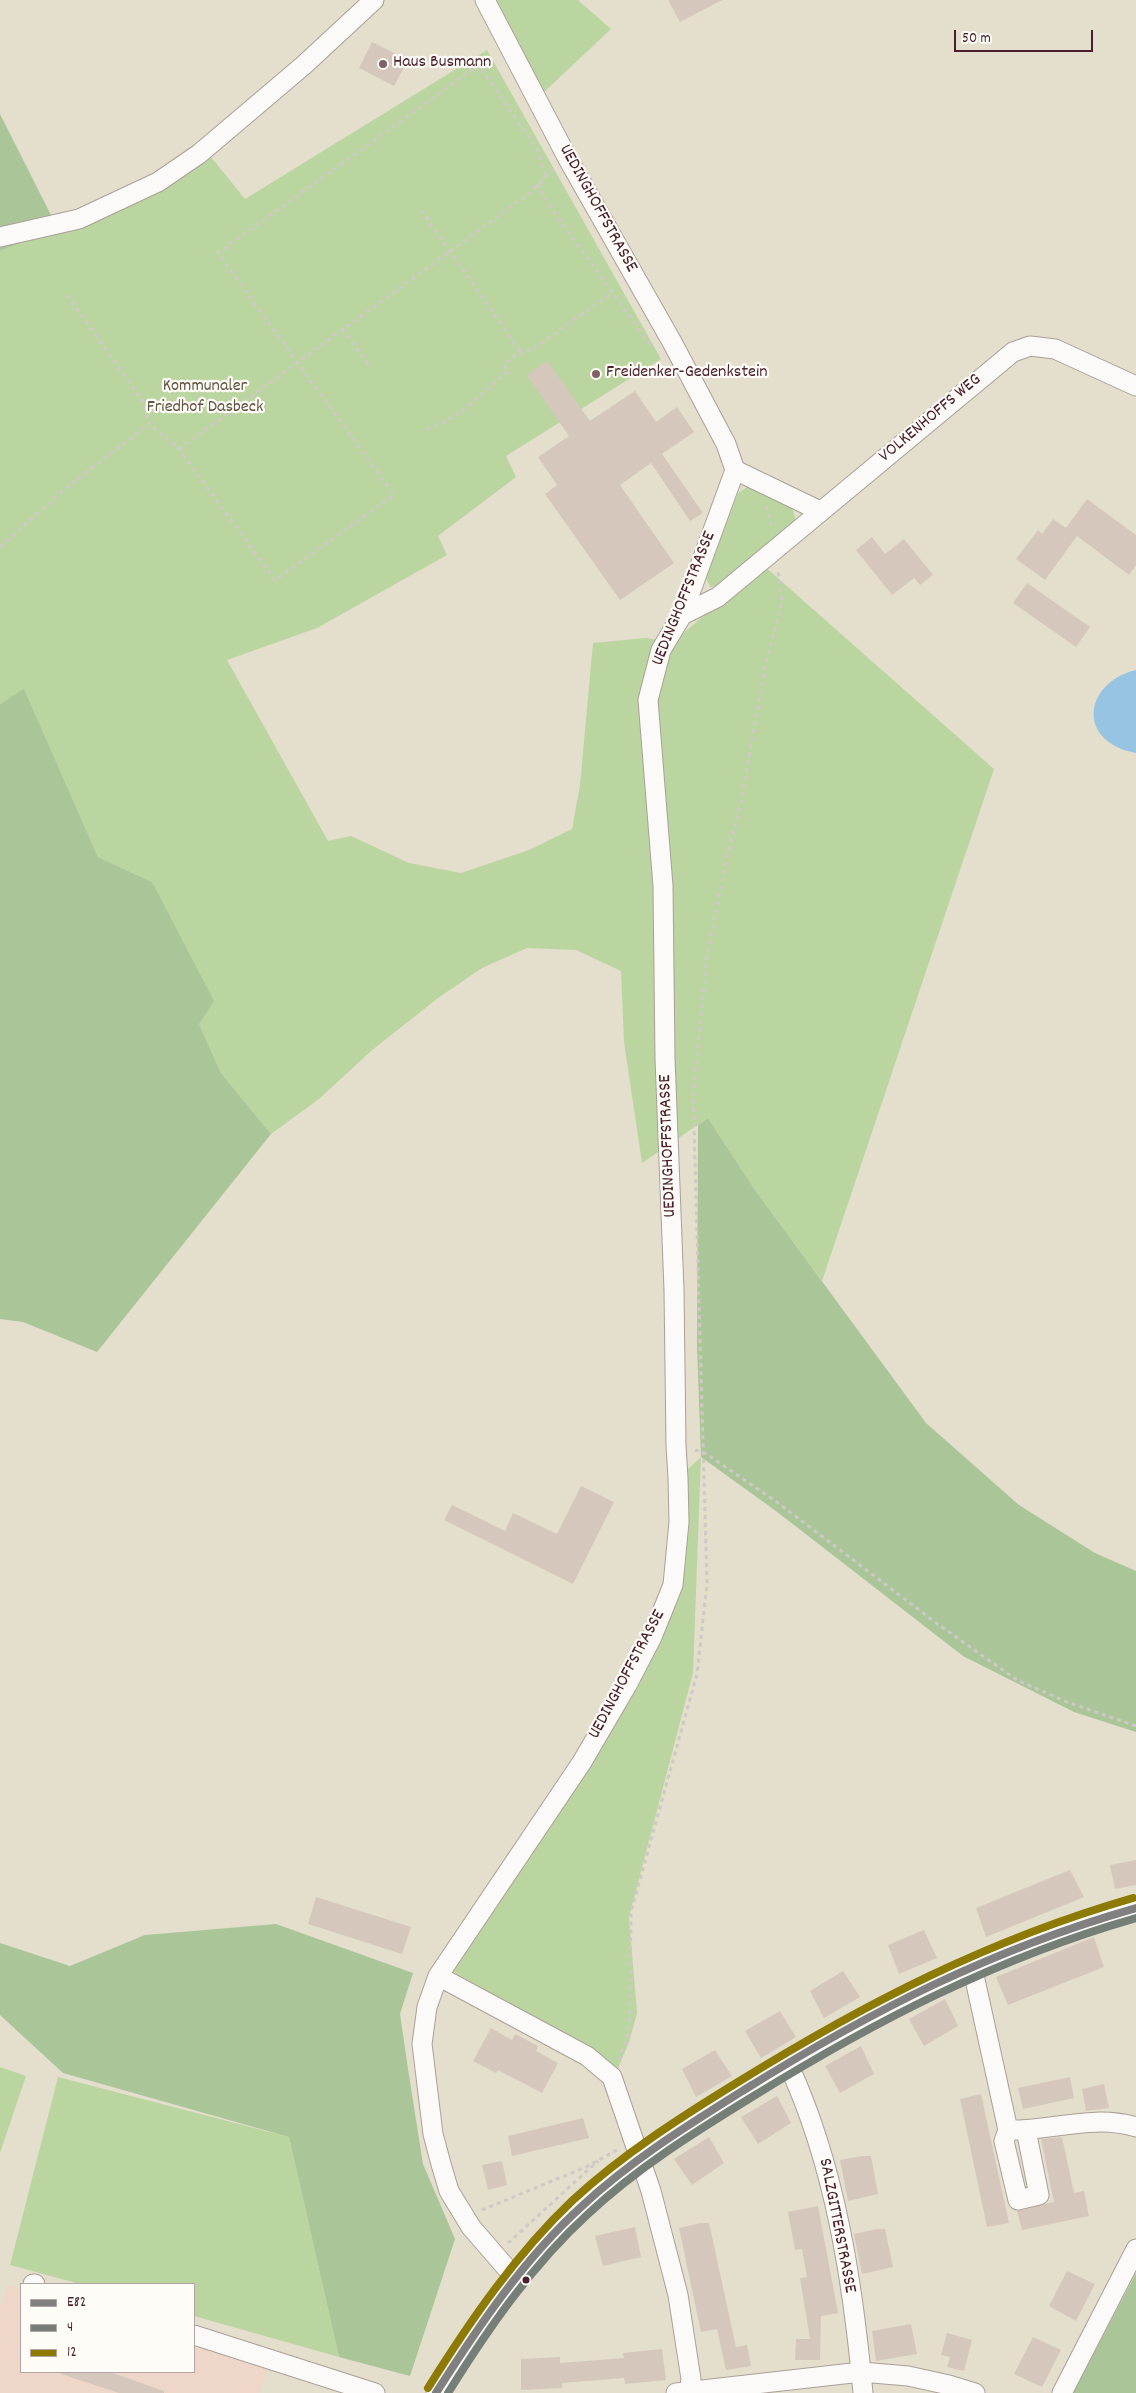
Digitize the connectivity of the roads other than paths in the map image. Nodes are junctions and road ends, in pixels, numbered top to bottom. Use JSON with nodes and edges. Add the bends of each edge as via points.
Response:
{"nodes":[{"id":1,"x":374,"y":0,"type":"edge"},
{"id":2,"x":485,"y":0,"type":"edge"},
{"id":3,"x":0,"y":237,"type":"edge"},
{"id":4,"x":1136,"y":386,"type":"edge"},
{"id":5,"x":735,"y":470,"type":"junction"},
{"id":6,"x":820,"y":511,"type":"junction"},
{"id":7,"x":682,"y":614,"type":"junction"},
{"id":8,"x":1136,"y":1908,"type":"edge"},
{"id":9,"x":972,"y":1966,"type":"junction"},
{"id":10,"x":438,"y":1976,"type":"junction"},
{"id":11,"x":788,"y":2064,"type":"junction"},
{"id":12,"x":1136,"y":2127,"type":"edge"},
{"id":13,"x":640,"y":2160,"type":"junction"},
{"id":14,"x":1136,"y":2249,"type":"edge"},
{"id":15,"x":515,"y":2278,"type":"junction"},
{"id":16,"x":195,"y":2335,"type":"edge"},
{"id":17,"x":861,"y":2372,"type":"junction"},
{"id":18,"x":685,"y":2392,"type":"edge"},
{"id":19,"x":375,"y":2393,"type":"edge"},
{"id":20,"x":436,"y":2393,"type":"edge"},
{"id":21,"x":864,"y":2393,"type":"edge"},
{"id":22,"x":975,"y":2393,"type":"edge"},
{"id":23,"x":1062,"y":2393,"type":"edge"}],
"edges":[{"from":1,"to":3,"type":"street","via":[[304,65],[199,154],[158,182],[79,219]]},
{"from":2,"to":5,"type":"street","name":"UEDINGHOFFSTRASSE","via":[[568,158],[672,342],[726,444]]},
{"from":4,"to":6,"type":"street","name":"VOLKENHOFFS WEG","via":[[1055,349],[1030,346],[1013,352]]},
{"from":5,"to":6,"type":"street"},
{"from":5,"to":7,"type":"street","name":"UEDINGHOFFSTRASSE"},
{"from":6,"to":7,"type":"street","name":"VOLKENHOFFS WEG","via":[[718,597]]},
{"from":7,"to":10,"type":"street","name":"UEDINGHOFFSTRASSE","via":[[661,650],[648,700],[663,886],[679,1522],[673,1585],[652,1637],[582,1762]]},
{"from":8,"to":9,"type":"street","via":[[1052,1933]]},
{"from":9,"to":11,"type":"street","via":[[850,2028]]},
{"from":9,"to":12,"type":"street","via":[[1017,2130],[1086,2121]]},
{"from":10,"to":13,"type":"street","via":[[587,2056],[612,2077]]},
{"from":10,"to":15,"type":"street","name":"UEDINGHOFFSTRASSE","via":[[427,2007],[422,2044],[433,2134],[449,2191],[465,2218]]},
{"from":11,"to":13,"type":"street"},
{"from":11,"to":17,"type":"street","name":"SALZGITTERSTRASSE","via":[[805,2100],[820,2146],[846,2264]]},
{"from":13,"to":15,"type":"street","via":[[563,2225]]},
{"from":13,"to":18,"type":"street","via":[[678,2296],[691,2379]]},
{"from":14,"to":23,"type":"street"},
{"from":15,"to":20,"type":"street"},
{"from":16,"to":19,"type":"street"},
{"from":17,"to":18,"type":"street"},
{"from":17,"to":21,"type":"street","name":"SALZGITTERSTRASSE"},
{"from":17,"to":22,"type":"street","via":[[908,2376]]}]}
